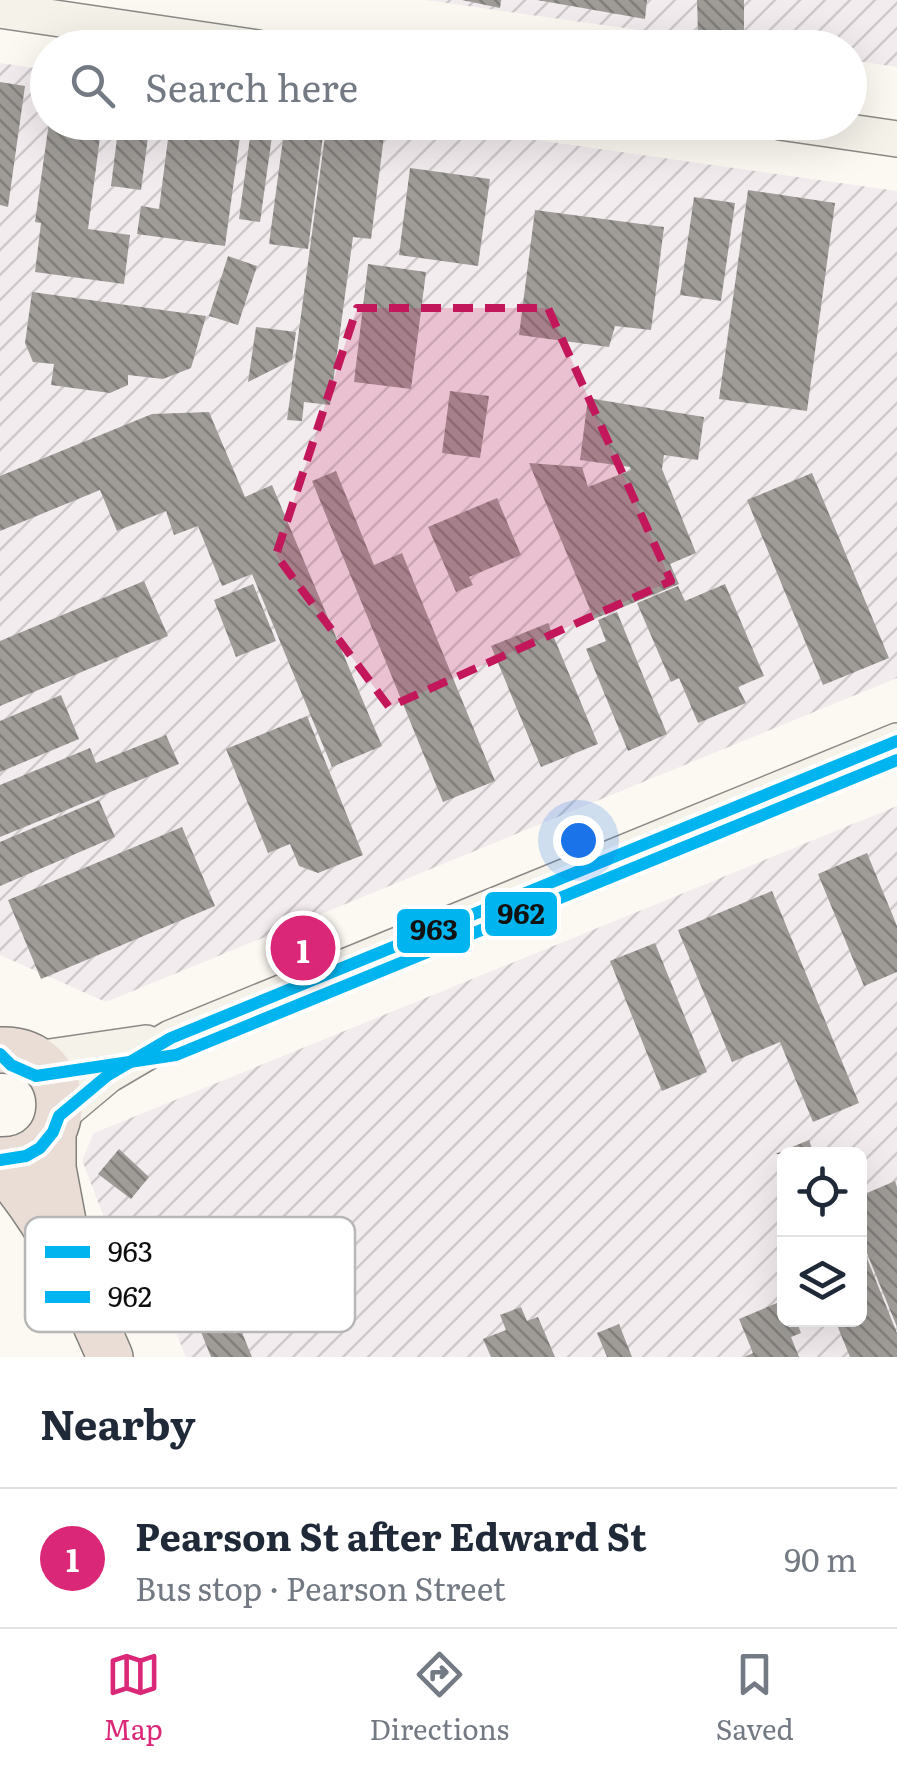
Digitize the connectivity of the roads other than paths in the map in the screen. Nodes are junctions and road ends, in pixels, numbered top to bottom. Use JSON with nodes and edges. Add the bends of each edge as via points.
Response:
{"nodes":[{"id":1,"x":0,"y":10,"type":"edge"},
{"id":2,"x":136,"y":30,"type":"edge"},
{"id":3,"x":867,"y":135,"type":"edge"},
{"id":4,"x":897,"y":139,"type":"edge"},
{"id":5,"x":897,"y":742,"type":"edge"},
{"id":6,"x":171,"y":1038,"type":"junction"},
{"id":7,"x":14,"y":1047,"type":"edge"},
{"id":8,"x":56,"y":1124,"type":"junction"},
{"id":9,"x":0,"y":1163,"type":"edge"},
{"id":10,"x":38,"y":1217,"type":"edge"},
{"id":11,"x":61,"y":1217,"type":"edge"},
{"id":12,"x":99,"y":1332,"type":"edge"},
{"id":13,"x":110,"y":1357,"type":"edge"}],
"edges":[{"from":1,"to":2,"type":"main road"},
{"from":3,"to":4,"type":"main road"},
{"from":5,"to":6,"type":"main road"},
{"from":6,"to":7,"type":"main road","via":[[99,1052]]},
{"from":6,"to":8,"type":"main road","via":[[108,1075]]},
{"from":7,"to":8,"type":"highway","via":[[48,1070],[56,1084]]},
{"from":8,"to":9,"type":"highway","via":[[40,1148]]},
{"from":8,"to":11,"type":"highway","via":[[53,1168]]},
{"from":9,"to":10,"type":"highway"},
{"from":12,"to":13,"type":"highway"}]}
